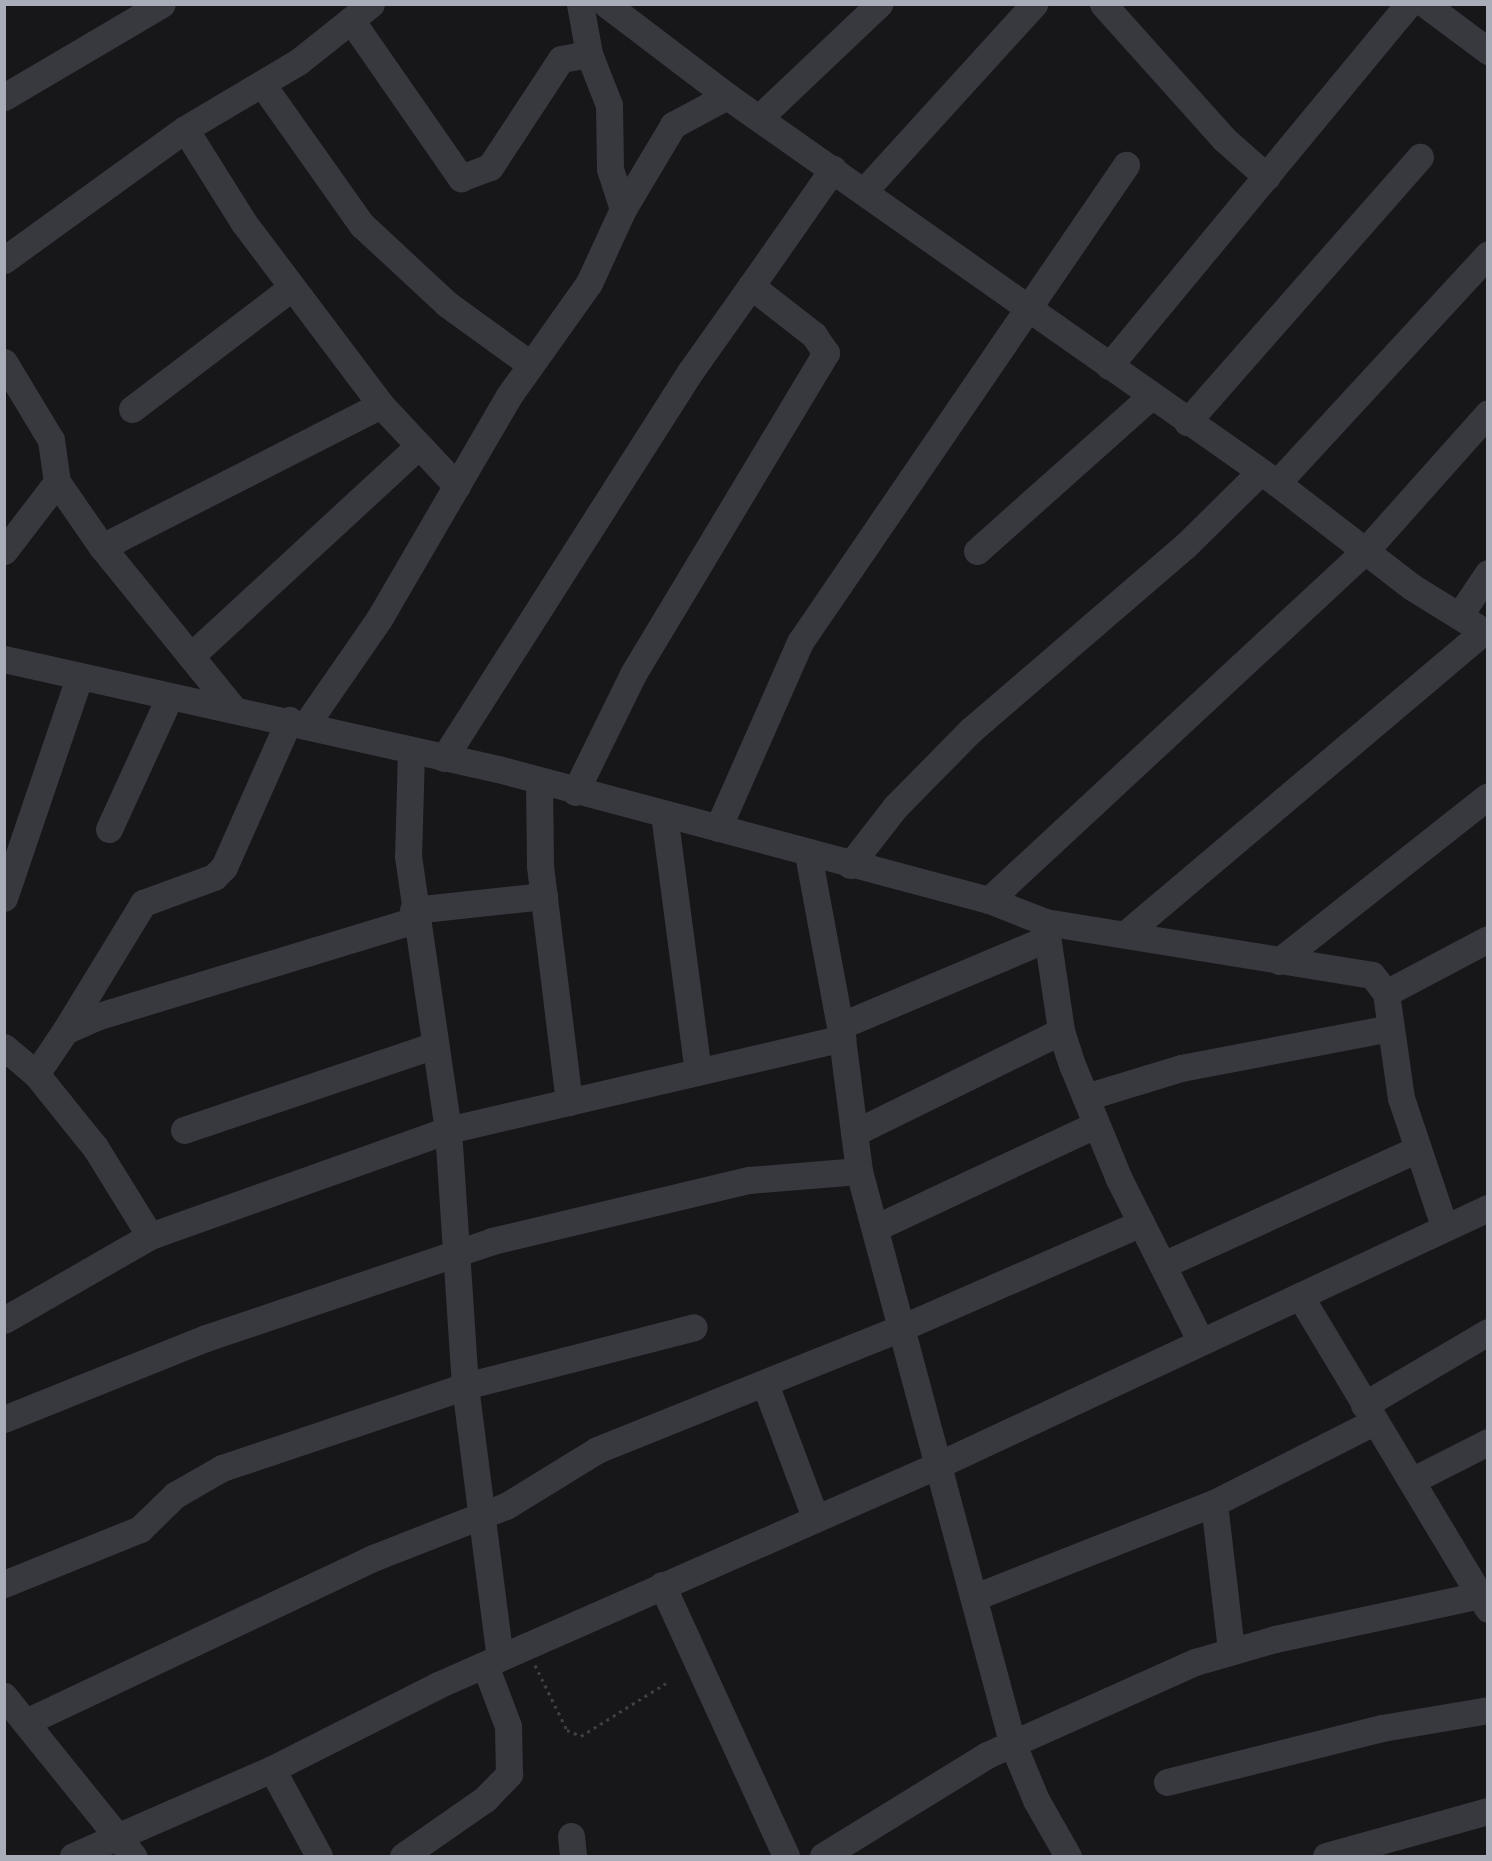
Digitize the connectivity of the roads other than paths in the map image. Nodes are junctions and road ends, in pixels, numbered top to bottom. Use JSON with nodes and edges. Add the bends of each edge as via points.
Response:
{"nodes":[{"id":1,"x":162,"y":4,"type":"edge"},
{"id":2,"x":580,"y":4,"type":"edge"},
{"id":3,"x":879,"y":4,"type":"edge"},
{"id":4,"x":1034,"y":4,"type":"edge"},
{"id":5,"x":1103,"y":4,"type":"edge"},
{"id":6,"x":608,"y":5,"type":"edge"},
{"id":7,"x":1412,"y":5,"type":"edge"},
{"id":8,"x":361,"y":12,"type":"edge"},
{"id":9,"x":1488,"y":51,"type":"edge"},
{"id":10,"x":589,"y":54,"type":"junction"},
{"id":11,"x":262,"y":84,"type":"junction"},
{"id":12,"x":727,"y":96,"type":"junction"},
{"id":13,"x":4,"y":97,"type":"edge"},
{"id":14,"x":759,"y":118,"type":"junction"},
{"id":15,"x":185,"y":129,"type":"junction"},
{"id":16,"x":1419,"y":157,"type":"dead end"},
{"id":17,"x":1126,"y":165,"type":"dead end"},
{"id":18,"x":833,"y":169,"type":"junction"},
{"id":19,"x":1267,"y":177,"type":"junction"},
{"id":20,"x":864,"y":191,"type":"junction"},
{"id":21,"x":623,"y":209,"type":"junction"},
{"id":22,"x":1488,"y":254,"type":"edge"},
{"id":23,"x":4,"y":260,"type":"edge"},
{"id":24,"x":751,"y":286,"type":"junction"},
{"id":25,"x":292,"y":287,"type":"junction"},
{"id":26,"x":1024,"y":308,"type":"junction"},
{"id":27,"x":4,"y":362,"type":"edge"},
{"id":28,"x":530,"y":364,"type":"junction"},
{"id":29,"x":1109,"y":366,"type":"junction"},
{"id":30,"x":1151,"y":396,"type":"junction"},
{"id":31,"x":381,"y":405,"type":"junction"},
{"id":32,"x":132,"y":408,"type":"dead end"},
{"id":33,"x":1488,"y":413,"type":"edge"},
{"id":34,"x":1186,"y":422,"type":"junction"},
{"id":35,"x":416,"y":448,"type":"junction"},
{"id":36,"x":1268,"y":478,"type":"junction"},
{"id":37,"x":57,"y":482,"type":"junction"},
{"id":38,"x":457,"y":486,"type":"junction"},
{"id":39,"x":102,"y":547,"type":"junction"},
{"id":40,"x":1367,"y":549,"type":"junction"},
{"id":41,"x":4,"y":551,"type":"edge"},
{"id":42,"x":977,"y":551,"type":"dead end"},
{"id":43,"x":1488,"y":573,"type":"edge"},
{"id":44,"x":1459,"y":616,"type":"junction"},
{"id":45,"x":1486,"y":633,"type":"edge"},
{"id":46,"x":192,"y":655,"type":"junction"},
{"id":47,"x":4,"y":659,"type":"edge"},
{"id":48,"x":79,"y":678,"type":"junction"},
{"id":49,"x":169,"y":698,"type":"junction"},
{"id":50,"x":233,"y":708,"type":"junction"},
{"id":51,"x":298,"y":721,"type":"junction"},
{"id":52,"x":411,"y":751,"type":"junction"},
{"id":53,"x":444,"y":758,"type":"junction"},
{"id":54,"x":539,"y":781,"type":"junction"},
{"id":55,"x":576,"y":792,"type":"junction"},
{"id":56,"x":1488,"y":796,"type":"edge"},
{"id":57,"x":664,"y":814,"type":"junction"},
{"id":58,"x":718,"y":828,"type":"junction"},
{"id":59,"x":109,"y":829,"type":"dead end"},
{"id":60,"x":808,"y":854,"type":"junction"},
{"id":61,"x":850,"y":865,"type":"junction"},
{"id":62,"x":544,"y":896,"type":"junction"},
{"id":63,"x":4,"y":898,"type":"edge"},
{"id":64,"x":989,"y":900,"type":"junction"},
{"id":65,"x":414,"y":915,"type":"junction"},
{"id":66,"x":1045,"y":930,"type":"junction"},
{"id":67,"x":1129,"y":931,"type":"junction"},
{"id":68,"x":1484,"y":950,"type":"edge"},
{"id":69,"x":1279,"y":961,"type":"junction"},
{"id":70,"x":1386,"y":993,"type":"junction"},
{"id":71,"x":1390,"y":1028,"type":"junction"},
{"id":72,"x":65,"y":1031,"type":"junction"},
{"id":73,"x":1061,"y":1031,"type":"junction"},
{"id":74,"x":841,"y":1032,"type":"junction"},
{"id":75,"x":435,"y":1045,"type":"junction"},
{"id":76,"x":4,"y":1047,"type":"edge"},
{"id":77,"x":698,"y":1072,"type":"junction"},
{"id":78,"x":36,"y":1074,"type":"junction"},
{"id":79,"x":1086,"y":1097,"type":"junction"},
{"id":80,"x":569,"y":1102,"type":"junction"},
{"id":81,"x":1095,"y":1125,"type":"junction"},
{"id":82,"x":184,"y":1130,"type":"dead end"},
{"id":83,"x":448,"y":1130,"type":"junction"},
{"id":84,"x":854,"y":1133,"type":"junction"},
{"id":85,"x":1415,"y":1150,"type":"junction"},
{"id":86,"x":860,"y":1171,"type":"junction"},
{"id":87,"x":1488,"y":1208,"type":"edge"},
{"id":88,"x":1141,"y":1223,"type":"junction"},
{"id":89,"x":1444,"y":1226,"type":"junction"},
{"id":90,"x":875,"y":1228,"type":"junction"},
{"id":91,"x":150,"y":1236,"type":"junction"},
{"id":92,"x":454,"y":1253,"type":"junction"},
{"id":93,"x":1162,"y":1265,"type":"junction"},
{"id":94,"x":1300,"y":1296,"type":"junction"},
{"id":95,"x":4,"y":1320,"type":"edge"},
{"id":96,"x":694,"y":1328,"type":"dead end"},
{"id":97,"x":902,"y":1329,"type":"junction"},
{"id":98,"x":1488,"y":1332,"type":"edge"},
{"id":99,"x":1201,"y":1342,"type":"junction"},
{"id":100,"x":765,"y":1384,"type":"junction"},
{"id":101,"x":465,"y":1386,"type":"junction"},
{"id":102,"x":1369,"y":1413,"type":"junction"},
{"id":103,"x":4,"y":1419,"type":"edge"},
{"id":104,"x":1488,"y":1442,"type":"edge"},
{"id":105,"x":938,"y":1465,"type":"junction"},
{"id":106,"x":1413,"y":1480,"type":"junction"},
{"id":107,"x":1214,"y":1503,"type":"junction"},
{"id":108,"x":815,"y":1516,"type":"junction"},
{"id":109,"x":481,"y":1517,"type":"junction"},
{"id":110,"x":4,"y":1584,"type":"edge"},
{"id":111,"x":662,"y":1585,"type":"junction"},
{"id":112,"x":975,"y":1597,"type":"junction"},
{"id":113,"x":1484,"y":1602,"type":"edge"},
{"id":114,"x":1231,"y":1650,"type":"junction"},
{"id":115,"x":492,"y":1662,"type":"junction"},
{"id":116,"x":4,"y":1696,"type":"edge"},
{"id":117,"x":1488,"y":1710,"type":"edge"},
{"id":118,"x":26,"y":1722,"type":"junction"},
{"id":119,"x":1012,"y":1742,"type":"junction"},
{"id":120,"x":272,"y":1769,"type":"junction"},
{"id":121,"x":1167,"y":1782,"type":"dead end"},
{"id":122,"x":1488,"y":1811,"type":"edge"},
{"id":123,"x":126,"y":1848,"type":"edge"},
{"id":124,"x":73,"y":1857,"type":"edge"},
{"id":125,"x":319,"y":1857,"type":"edge"},
{"id":126,"x":403,"y":1857,"type":"edge"},
{"id":127,"x":786,"y":1857,"type":"edge"},
{"id":128,"x":824,"y":1857,"type":"edge"},
{"id":129,"x":1068,"y":1857,"type":"edge"},
{"id":130,"x":1326,"y":1857,"type":"edge"}],
"edges":[{"from":1,"to":13,"type":"street"},
{"from":2,"to":10,"type":"street"},
{"from":3,"to":14,"type":"street"},
{"from":4,"to":20,"type":"street"},
{"from":5,"to":19,"type":"street","via":[[1224,139]]},
{"from":6,"to":12,"type":"street"},
{"from":7,"to":9,"type":"street"},
{"from":7,"to":19,"type":"street"},
{"from":8,"to":10,"type":"street","via":[[461,178],[489,167],[561,59]]},
{"from":8,"to":11,"type":"street"},
{"from":10,"to":21,"type":"street","via":[[609,105],[610,169]]},
{"from":11,"to":15,"type":"street"},
{"from":11,"to":28,"type":"street","via":[[362,225],[447,304]]},
{"from":12,"to":14,"type":"street"},
{"from":12,"to":21,"type":"street","via":[[674,125]]},
{"from":14,"to":18,"type":"street"},
{"from":15,"to":23,"type":"street"},
{"from":15,"to":25,"type":"street"},
{"from":16,"to":34,"type":"street"},
{"from":17,"to":26,"type":"street"},
{"from":18,"to":20,"type":"street"},
{"from":18,"to":24,"type":"street"},
{"from":19,"to":29,"type":"street"},
{"from":20,"to":26,"type":"street"},
{"from":21,"to":28,"type":"street","via":[[589,284]]},
{"from":22,"to":36,"type":"street"},
{"from":24,"to":53,"type":"street","via":[[684,382]]},
{"from":24,"to":55,"type":"street","via":[[814,335],[826,352],[633,674]]},
{"from":25,"to":31,"type":"street"},
{"from":25,"to":32,"type":"street"},
{"from":26,"to":29,"type":"street"},
{"from":26,"to":58,"type":"street","via":[[800,642]]},
{"from":27,"to":37,"type":"street","via":[[51,440]]},
{"from":28,"to":38,"type":"street"},
{"from":29,"to":30,"type":"street"},
{"from":30,"to":34,"type":"street"},
{"from":30,"to":42,"type":"street"},
{"from":31,"to":35,"type":"street"},
{"from":31,"to":39,"type":"street"},
{"from":33,"to":40,"type":"street"},
{"from":34,"to":36,"type":"street"},
{"from":35,"to":38,"type":"street"},
{"from":35,"to":46,"type":"street"},
{"from":36,"to":40,"type":"street"},
{"from":36,"to":61,"type":"street","via":[[971,730],[896,806]]},
{"from":37,"to":39,"type":"street"},
{"from":37,"to":41,"type":"street"},
{"from":38,"to":51,"type":"street","via":[[379,619]]},
{"from":39,"to":46,"type":"street"},
{"from":40,"to":44,"type":"street","via":[[1412,587]]},
{"from":40,"to":64,"type":"street"},
{"from":43,"to":44,"type":"street"},
{"from":44,"to":45,"type":"street"},
{"from":45,"to":67,"type":"street"},
{"from":46,"to":50,"type":"street"},
{"from":47,"to":48,"type":"street"},
{"from":48,"to":49,"type":"street"},
{"from":48,"to":63,"type":"street"},
{"from":49,"to":50,"type":"street"},
{"from":49,"to":59,"type":"street"},
{"from":50,"to":51,"type":"street"},
{"from":51,"to":52,"type":"street"},
{"from":51,"to":72,"type":"street","via":[[224,867],[208,880],[143,903]]},
{"from":52,"to":53,"type":"street"},
{"from":52,"to":65,"type":"street","via":[[407,829]]},
{"from":53,"to":54,"type":"street"},
{"from":54,"to":55,"type":"street"},
{"from":54,"to":62,"type":"street"},
{"from":55,"to":57,"type":"street"},
{"from":56,"to":69,"type":"street"},
{"from":57,"to":58,"type":"street"},
{"from":57,"to":77,"type":"street"},
{"from":58,"to":60,"type":"street"},
{"from":60,"to":61,"type":"street"},
{"from":60,"to":74,"type":"street"},
{"from":61,"to":64,"type":"street"},
{"from":62,"to":65,"type":"street"},
{"from":62,"to":80,"type":"street"},
{"from":64,"to":66,"type":"street"},
{"from":65,"to":72,"type":"street"},
{"from":65,"to":75,"type":"street"},
{"from":66,"to":67,"type":"street"},
{"from":66,"to":73,"type":"street"},
{"from":66,"to":74,"type":"street"},
{"from":67,"to":69,"type":"street"},
{"from":68,"to":70,"type":"street"},
{"from":69,"to":70,"type":"street","via":[[1372,975]]},
{"from":70,"to":71,"type":"street"},
{"from":71,"to":79,"type":"street","via":[[1181,1068]]},
{"from":71,"to":85,"type":"street"},
{"from":72,"to":78,"type":"street"},
{"from":73,"to":79,"type":"street"},
{"from":73,"to":84,"type":"street"},
{"from":74,"to":77,"type":"street"},
{"from":74,"to":84,"type":"street"},
{"from":75,"to":82,"type":"street"},
{"from":75,"to":83,"type":"street"},
{"from":76,"to":78,"type":"street"},
{"from":77,"to":80,"type":"street"},
{"from":78,"to":91,"type":"street","via":[[113,1171]]},
{"from":79,"to":81,"type":"street"},
{"from":80,"to":83,"type":"street"},
{"from":81,"to":88,"type":"street"},
{"from":81,"to":90,"type":"street"},
{"from":83,"to":91,"type":"street"},
{"from":83,"to":92,"type":"street"},
{"from":84,"to":86,"type":"street"},
{"from":85,"to":89,"type":"street"},
{"from":85,"to":93,"type":"street"},
{"from":86,"to":90,"type":"street"},
{"from":86,"to":92,"type":"street","via":[[749,1180]]},
{"from":87,"to":89,"type":"street"},
{"from":88,"to":93,"type":"street"},
{"from":88,"to":97,"type":"street"},
{"from":89,"to":94,"type":"street"},
{"from":90,"to":97,"type":"street"},
{"from":91,"to":95,"type":"street"},
{"from":92,"to":101,"type":"street"},
{"from":92,"to":103,"type":"street","via":[[206,1338]]},
{"from":93,"to":99,"type":"street"},
{"from":94,"to":99,"type":"street"},
{"from":94,"to":102,"type":"street"},
{"from":96,"to":101,"type":"street"},
{"from":97,"to":100,"type":"street"},
{"from":97,"to":105,"type":"street"},
{"from":98,"to":102,"type":"street"},
{"from":99,"to":105,"type":"street"},
{"from":100,"to":108,"type":"street"},
{"from":100,"to":109,"type":"street","via":[[597,1450]]},
{"from":101,"to":109,"type":"street"},
{"from":101,"to":110,"type":"street","via":[[222,1468],[175,1495],[140,1529]]},
{"from":102,"to":106,"type":"street"},
{"from":102,"to":107,"type":"street"},
{"from":104,"to":106,"type":"street"},
{"from":105,"to":108,"type":"street"},
{"from":105,"to":112,"type":"street"},
{"from":106,"to":113,"type":"street"},
{"from":107,"to":112,"type":"street"},
{"from":107,"to":114,"type":"street"},
{"from":108,"to":111,"type":"street"},
{"from":109,"to":115,"type":"street"},
{"from":109,"to":118,"type":"street","via":[[354,1567]]},
{"from":111,"to":115,"type":"street"},
{"from":111,"to":127,"type":"street"},
{"from":112,"to":119,"type":"street"},
{"from":113,"to":114,"type":"street"},
{"from":114,"to":119,"type":"street"},
{"from":115,"to":120,"type":"street"},
{"from":115,"to":126,"type":"street","via":[[508,1726],[509,1774],[485,1799]]},
{"from":116,"to":118,"type":"street"},
{"from":117,"to":121,"type":"street","via":[[1382,1728]]},
{"from":118,"to":123,"type":"street"},
{"from":119,"to":128,"type":"street","via":[[866,1826]]},
{"from":119,"to":129,"type":"street","via":[[1036,1800]]},
{"from":120,"to":123,"type":"street"},
{"from":120,"to":125,"type":"street"},
{"from":122,"to":130,"type":"street"},
{"from":123,"to":124,"type":"street"}]}
